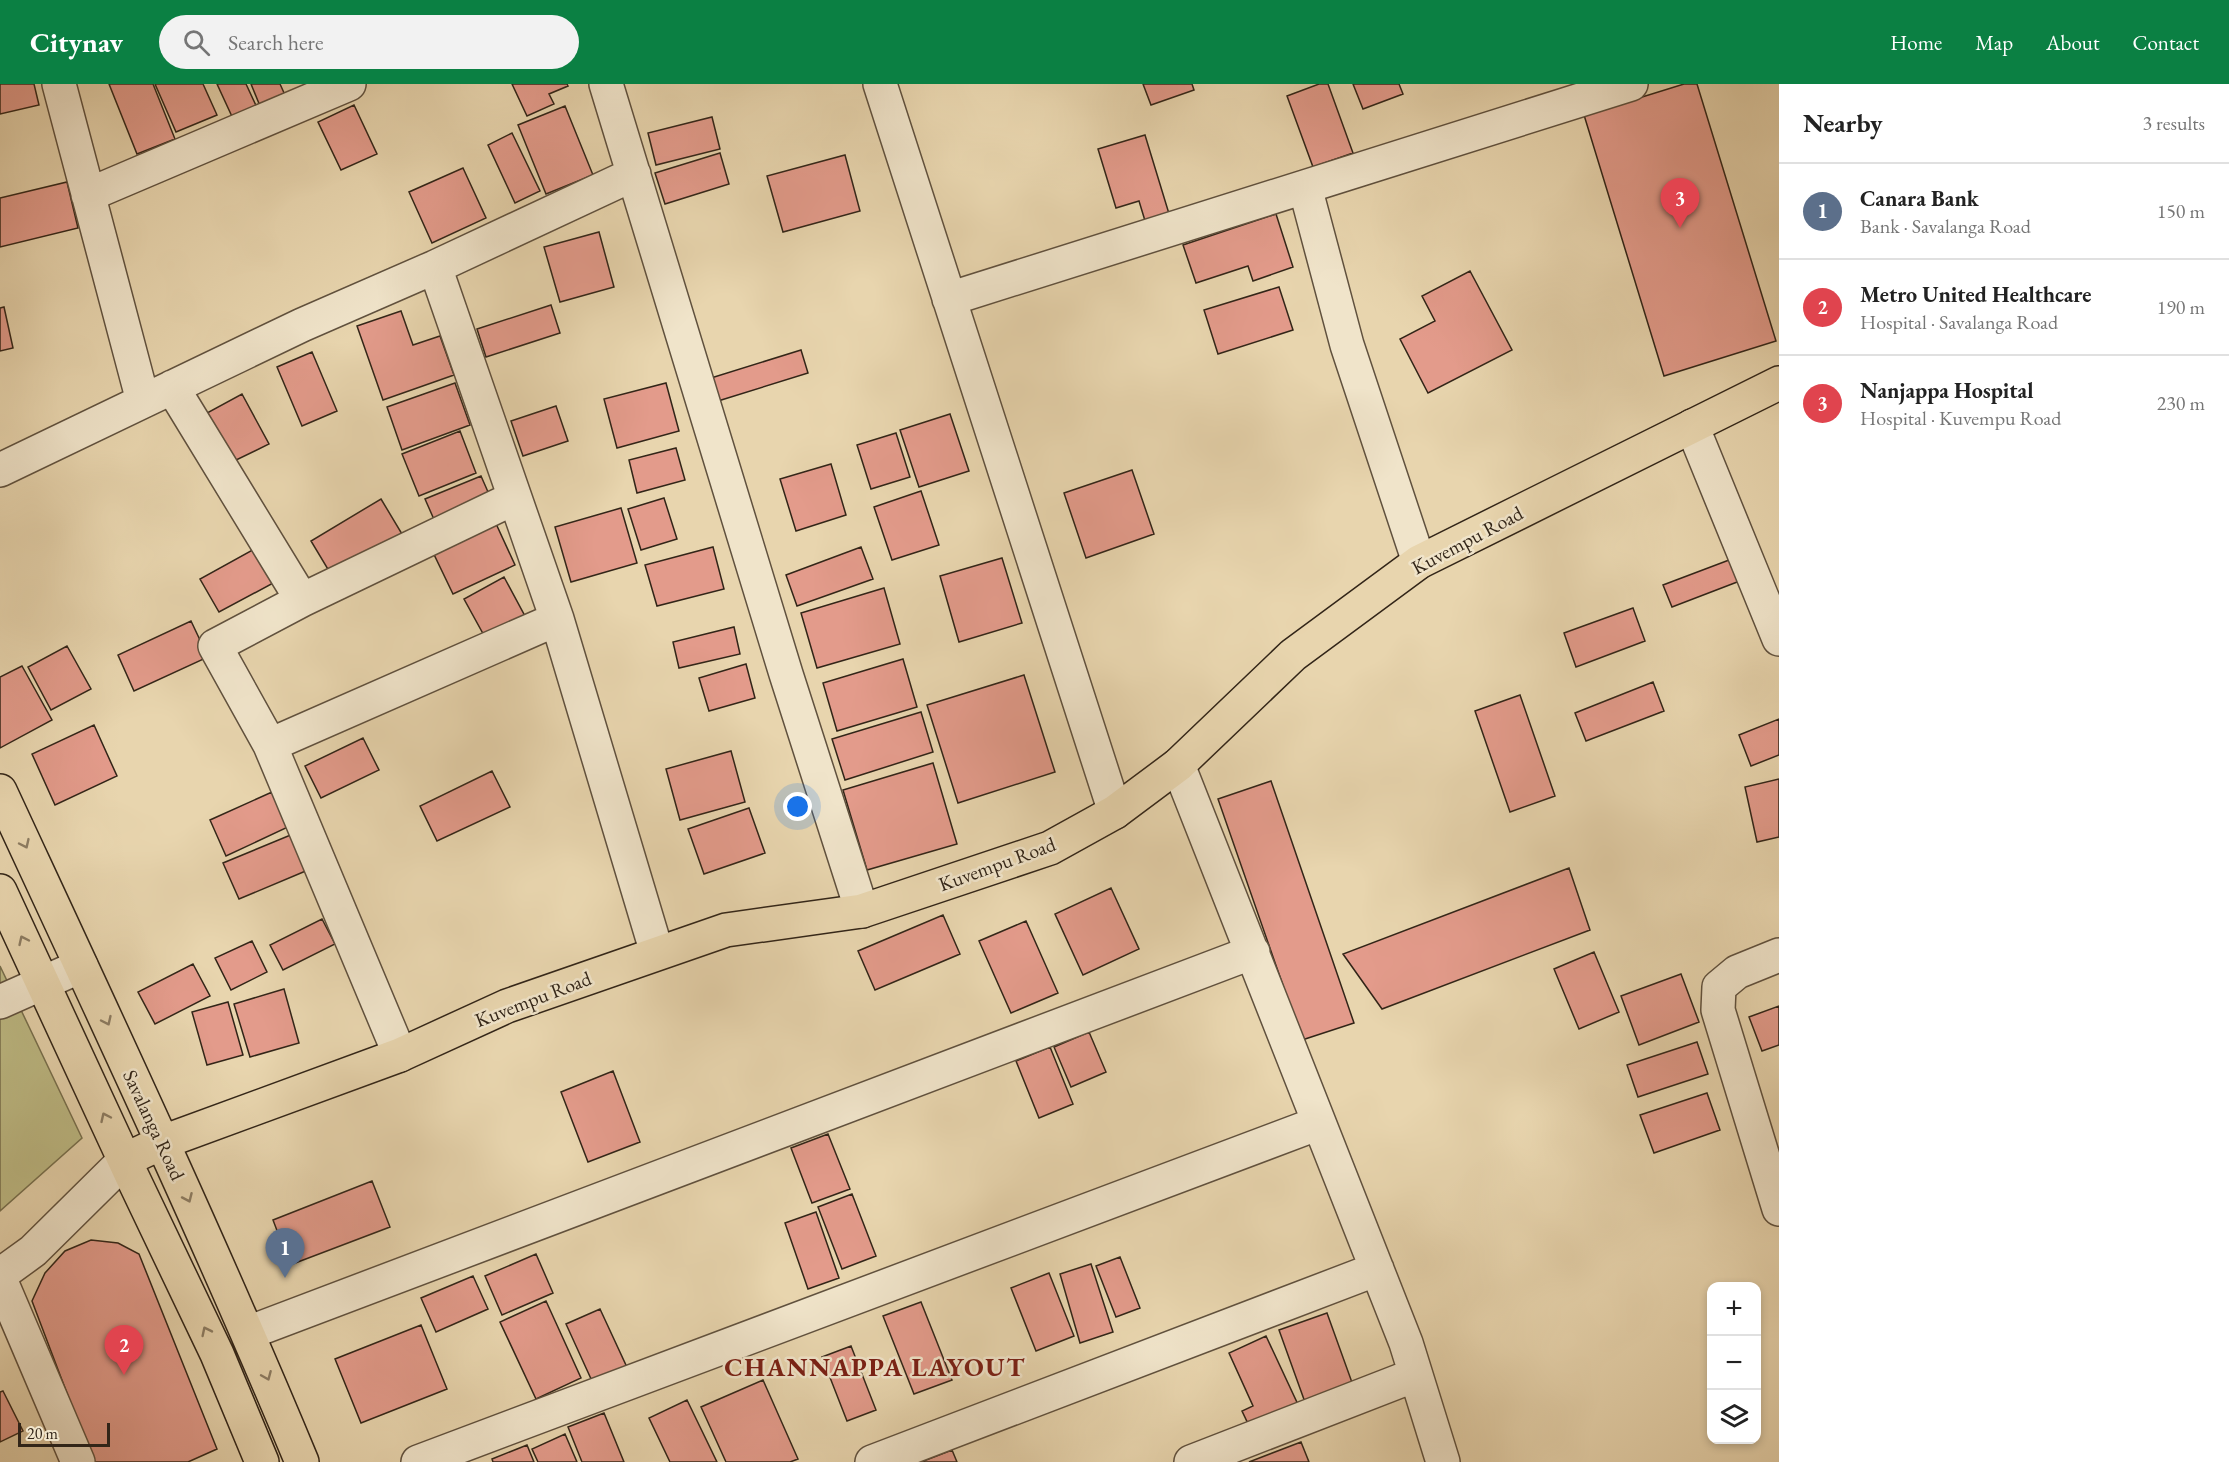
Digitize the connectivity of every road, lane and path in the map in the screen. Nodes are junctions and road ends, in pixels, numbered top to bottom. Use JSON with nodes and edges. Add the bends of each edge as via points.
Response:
{"nodes":[{"id":1,"x":59,"y":84,"type":"edge"},
{"id":2,"x":349,"y":84,"type":"edge"},
{"id":3,"x":606,"y":84,"type":"edge"},
{"id":4,"x":880,"y":84,"type":"edge"},
{"id":5,"x":1631,"y":84,"type":"edge"},
{"id":6,"x":634,"y":174,"type":"junction"},
{"id":7,"x":1305,"y":187,"type":"junction"},
{"id":8,"x":88,"y":195,"type":"junction"},
{"id":9,"x":435,"y":267,"type":"junction"},
{"id":10,"x":949,"y":299,"type":"junction"},
{"id":11,"x":1779,"y":383,"type":"edge"},
{"id":12,"x":157,"y":394,"type":"junction"},
{"id":13,"x":1692,"y":426,"type":"junction"},
{"id":14,"x":0,"y":470,"type":"edge"},
{"id":15,"x":514,"y":498,"type":"junction"},
{"id":16,"x":1419,"y":562,"type":"junction"},
{"id":17,"x":302,"y":600,"type":"junction"},
{"id":18,"x":557,"y":620,"type":"junction"},
{"id":19,"x":1779,"y":639,"type":"edge"},
{"id":20,"x":270,"y":745,"type":"junction"},
{"id":21,"x":1178,"y":765,"type":"junction"},
{"id":22,"x":0,"y":791,"type":"edge"},
{"id":23,"x":1115,"y":812,"type":"junction"},
{"id":24,"x":0,"y":891,"type":"edge"},
{"id":25,"x":862,"y":911,"type":"junction"},
{"id":26,"x":1252,"y":952,"type":"junction"},
{"id":27,"x":657,"y":953,"type":"junction"},
{"id":28,"x":1779,"y":955,"type":"edge"},
{"id":29,"x":81,"y":966,"type":"junction"},
{"id":30,"x":43,"y":984,"type":"junction"},
{"id":31,"x":0,"y":1002,"type":"edge"},
{"id":32,"x":400,"y":1056,"type":"junction"},
{"id":33,"x":1319,"y":1123,"type":"junction"},
{"id":34,"x":163,"y":1142,"type":"junction"},
{"id":35,"x":124,"y":1160,"type":"junction"},
{"id":36,"x":1779,"y":1209,"type":"edge"},
{"id":37,"x":1377,"y":1269,"type":"junction"},
{"id":38,"x":0,"y":1277,"type":"edge"},
{"id":39,"x":248,"y":1333,"type":"junction"},
{"id":40,"x":1415,"y":1375,"type":"junction"},
{"id":41,"x":1209,"y":1459,"type":"edge"},
{"id":42,"x":78,"y":1462,"type":"edge"},
{"id":43,"x":262,"y":1462,"type":"edge"},
{"id":44,"x":303,"y":1462,"type":"edge"},
{"id":45,"x":418,"y":1462,"type":"edge"},
{"id":46,"x":872,"y":1462,"type":"edge"},
{"id":47,"x":1443,"y":1462,"type":"edge"}],
"edges":[{"from":1,"to":8,"type":"street"},
{"from":2,"to":8,"type":"street"},
{"from":3,"to":6,"type":"street"},
{"from":4,"to":10,"type":"street"},
{"from":5,"to":7,"type":"street"},
{"from":6,"to":9,"type":"street"},
{"from":6,"to":25,"type":"street"},
{"from":7,"to":10,"type":"street"},
{"from":7,"to":16,"type":"street","via":[[1347,345]]},
{"from":8,"to":12,"type":"street"},
{"from":9,"to":12,"type":"street"},
{"from":9,"to":15,"type":"street"},
{"from":10,"to":23,"type":"street"},
{"from":11,"to":13,"type":"main road","name":"Kuvempu Road"},
{"from":12,"to":14,"type":"street"},
{"from":12,"to":17,"type":"street"},
{"from":13,"to":16,"type":"main road","name":"Kuvempu Road"},
{"from":13,"to":19,"type":"street"},
{"from":15,"to":17,"type":"street"},
{"from":15,"to":18,"type":"street"},
{"from":16,"to":21,"type":"main road","name":"Kuvempu Road","via":[[1293,655]]},
{"from":17,"to":20,"type":"street","via":[[215,646]]},
{"from":18,"to":20,"type":"street"},
{"from":18,"to":27,"type":"street"},
{"from":20,"to":32,"type":"street"},
{"from":21,"to":23,"type":"main road","name":"Kuvempu Road"},
{"from":21,"to":26,"type":"street"},
{"from":22,"to":29,"type":"main road","name":"Savalanga Road","one_way":true},
{"from":23,"to":25,"type":"main road","name":"Kuvempu Road","via":[[1050,848]]},
{"from":30,"to":24,"type":"main road","one_way":true},
{"from":25,"to":27,"type":"main road","name":"Kuvempu Road","via":[[726,930]]},
{"from":26,"to":33,"type":"street"},
{"from":26,"to":39,"type":"street"},
{"from":27,"to":32,"type":"main road","name":"Kuvempu Road","via":[[507,1005]]},
{"from":28,"to":36,"type":"street","via":[[1737,972],[1719,987],[1718,1010]]},
{"from":29,"to":30,"type":"street"},
{"from":29,"to":34,"type":"main road","name":"Savalanga Road","one_way":true},
{"from":30,"to":31,"type":"street"},
{"from":35,"to":30,"type":"main road","one_way":true},
{"from":32,"to":34,"type":"main road","name":"Kuvempu Road"},
{"from":33,"to":37,"type":"street"},
{"from":33,"to":45,"type":"street"},
{"from":34,"to":35,"type":"main road","name":"Kuvempu Road"},
{"from":34,"to":39,"type":"main road","name":"Savalanga Road","one_way":true},
{"from":35,"to":38,"type":"street","via":[[33,1251]]},
{"from":43,"to":35,"type":"main road","one_way":true,"via":[[217,1354]]},
{"from":37,"to":40,"type":"street"},
{"from":37,"to":46,"type":"street"},
{"from":38,"to":42,"type":"street"},
{"from":39,"to":44,"type":"main road","name":"Savalanga Road","one_way":true},
{"from":40,"to":41,"type":"street"},
{"from":40,"to":47,"type":"street"}]}
